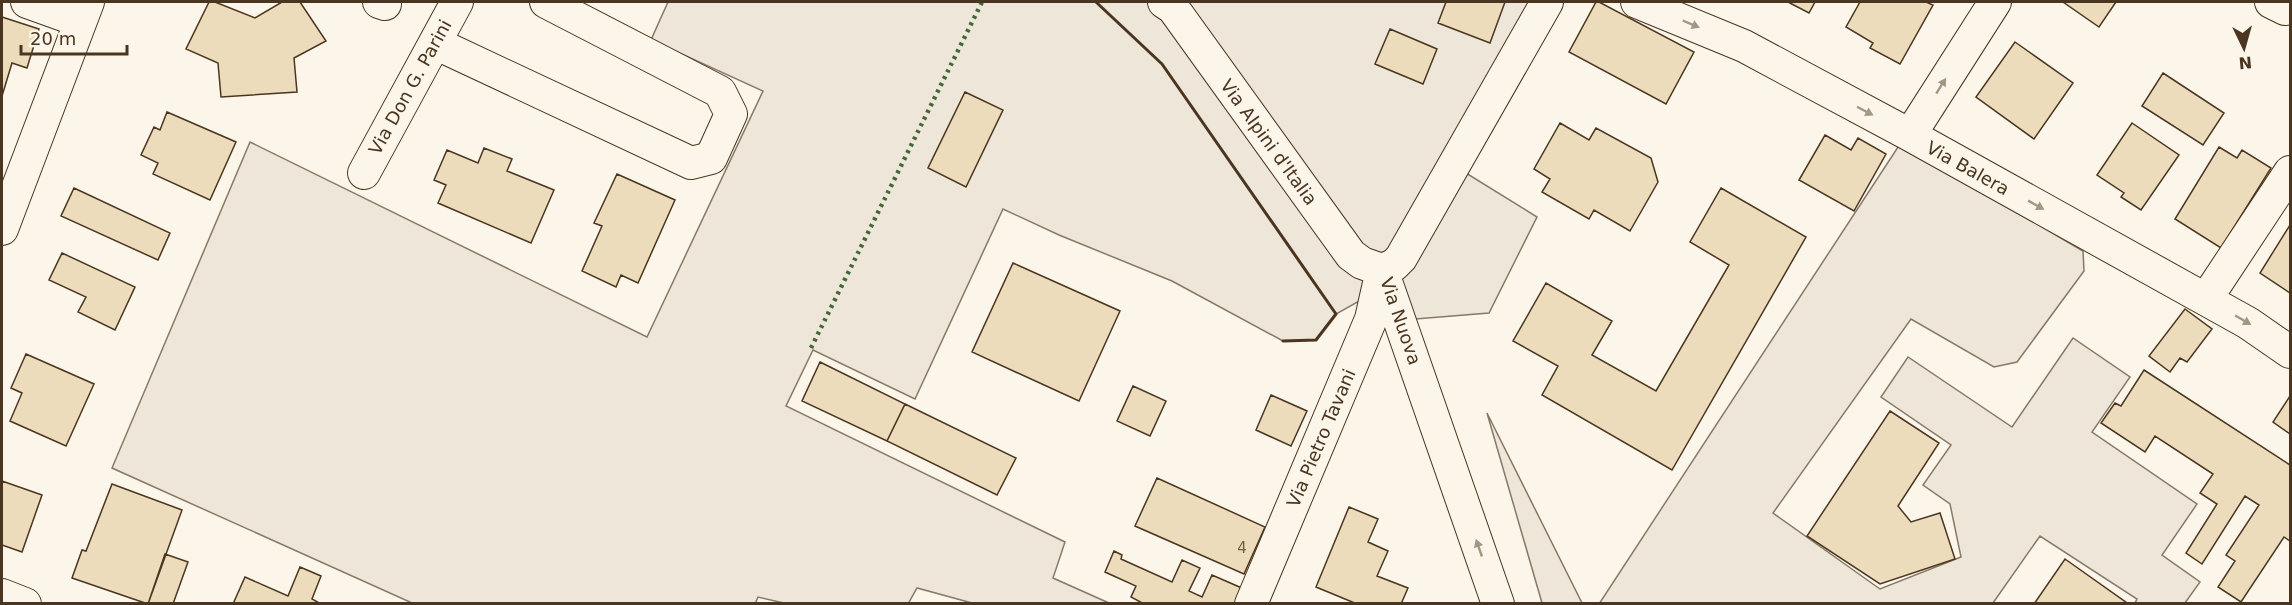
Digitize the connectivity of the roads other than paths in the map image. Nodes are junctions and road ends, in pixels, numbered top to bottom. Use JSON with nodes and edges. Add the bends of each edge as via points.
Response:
{"nodes":[{"id":1,"x":27,"y":2,"type":"edge"},
{"id":2,"x":457,"y":2,"type":"edge"},
{"id":3,"x":546,"y":2,"type":"edge"},
{"id":4,"x":1164,"y":2,"type":"edge"},
{"id":5,"x":1547,"y":2,"type":"edge"},
{"id":6,"x":1637,"y":2,"type":"edge"},
{"id":7,"x":1995,"y":2,"type":"edge"},
{"id":8,"x":84,"y":11,"type":"edge"},
{"id":9,"x":435,"y":43,"type":"junction"},
{"id":10,"x":1910,"y":135,"type":"junction"},
{"id":11,"x":2290,"y":172,"type":"edge"},
{"id":12,"x":364,"y":173,"type":"dead end"},
{"id":13,"x":2,"y":228,"type":"edge"},
{"id":14,"x":1382,"y":270,"type":"junction"},
{"id":15,"x":2206,"y":299,"type":"junction"},
{"id":16,"x":2290,"y":352,"type":"edge"},
{"id":17,"x":2,"y":595,"type":"edge"},
{"id":18,"x":25,"y":603,"type":"edge"},
{"id":19,"x":1251,"y":603,"type":"edge"},
{"id":20,"x":1498,"y":603,"type":"edge"}],
"edges":[{"from":1,"to":8,"type":"street"},
{"from":2,"to":9,"type":"street","name":"Via Don G. Parini"},
{"from":3,"to":9,"type":"street","via":[[720,92],[731,114],[711,158],[691,164]]},
{"from":4,"to":14,"type":"street","name":"Via Alpini d'Italia","via":[[1173,8],[1351,255]]},
{"from":5,"to":14,"type":"street","name":"Via Nuova","via":[[1401,258]]},
{"from":6,"to":10,"type":"street","name":"Via Balera","one_way":true,"via":[[1744,46]]},
{"from":10,"to":7,"type":"street","one_way":true},
{"from":8,"to":13,"type":"street"},
{"from":9,"to":12,"type":"street","name":"Via Don G. Parini"},
{"from":10,"to":15,"type":"street","name":"Via Balera","one_way":true},
{"from":11,"to":15,"type":"street"},
{"from":14,"to":19,"type":"street","name":"Via Pietro Tavani","via":[[1371,319]]},
{"from":20,"to":14,"type":"street","name":"Via Nuova","one_way":true},
{"from":15,"to":16,"type":"street","name":"Via Balera","one_way":true},
{"from":17,"to":18,"type":"street"}]}
